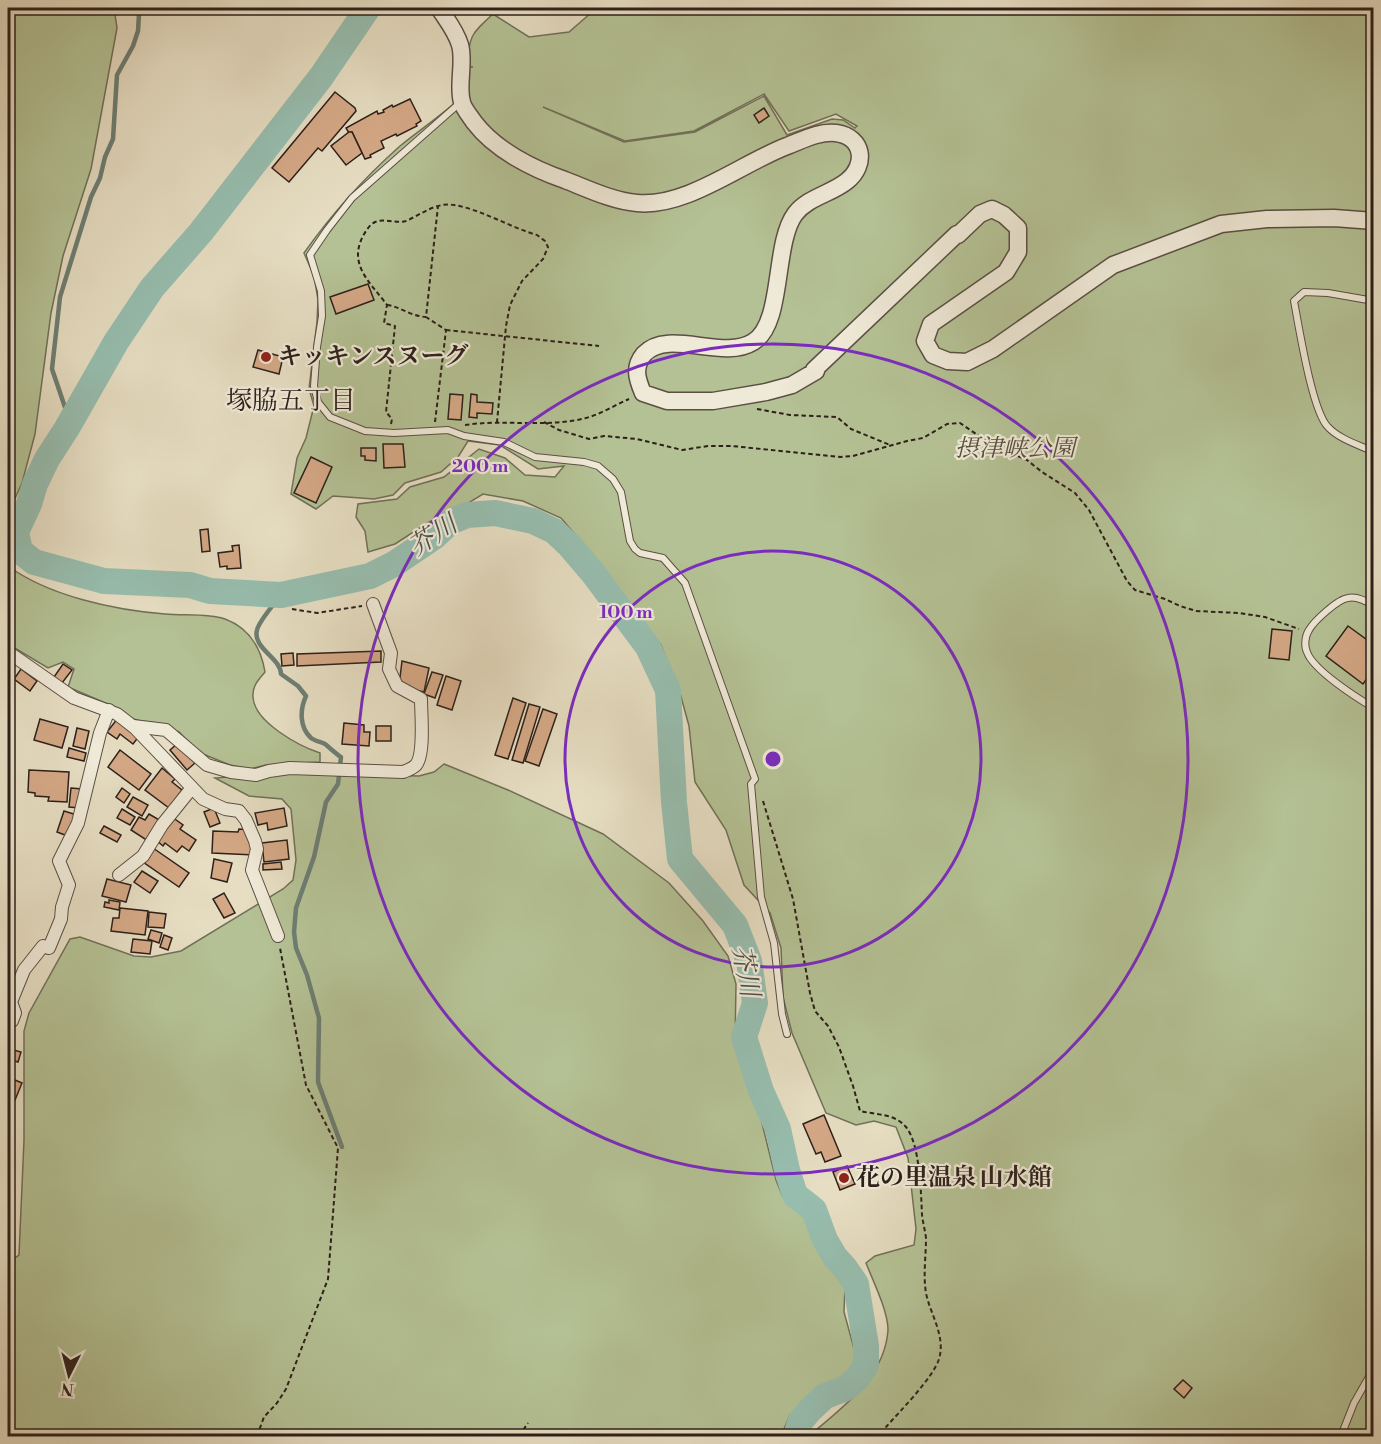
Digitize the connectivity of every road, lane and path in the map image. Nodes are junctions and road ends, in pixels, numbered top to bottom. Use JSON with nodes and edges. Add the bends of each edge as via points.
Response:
{"nodes":[{"id":1,"x":440,"y":8,"type":"edge"},
{"id":2,"x":462,"y":102,"type":"junction"},
{"id":3,"x":438,"y":206,"type":"junction"},
{"id":4,"x":1374,"y":220,"type":"edge"},
{"id":5,"x":1374,"y":301,"type":"edge"},
{"id":6,"x":387,"y":304,"type":"junction"},
{"id":7,"x":426,"y":317,"type":"junction"},
{"id":8,"x":446,"y":330,"type":"junction"},
{"id":9,"x":506,"y":335,"type":"junction"},
{"id":10,"x":599,"y":346,"type":"dead end"},
{"id":11,"x":643,"y":393,"type":"junction"},
{"id":12,"x":753,"y":408,"type":"dead end"},
{"id":13,"x":497,"y":422,"type":"junction"},
{"id":14,"x":544,"y":422,"type":"junction"},
{"id":15,"x":434,"y":430,"type":"junction"},
{"id":16,"x":448,"y":430,"type":"junction"},
{"id":17,"x":390,"y":433,"type":"junction"},
{"id":18,"x":891,"y":445,"type":"junction"},
{"id":19,"x":1374,"y":452,"type":"edge"},
{"id":20,"x":373,"y":604,"type":"joint"},
{"id":21,"x":1374,"y":606,"type":"edge"},
{"id":22,"x":292,"y":609,"type":"dead end"},
{"id":23,"x":1308,"y":633,"type":"junction"},
{"id":24,"x":8,"y":652,"type":"edge"},
{"id":25,"x":1374,"y":708,"type":"edge"},
{"id":26,"x":109,"y":710,"type":"junction"},
{"id":27,"x":133,"y":726,"type":"junction"},
{"id":28,"x":755,"y":779,"type":"junction"},
{"id":29,"x":191,"y":789,"type":"junction"},
{"id":30,"x":1374,"y":824,"type":"edge"},
{"id":31,"x":1374,"y":842,"type":"edge"},
{"id":32,"x":119,"y":875,"type":"dead end"},
{"id":33,"x":278,"y":936,"type":"joint"},
{"id":34,"x":12,"y":1021,"type":"dead end"},
{"id":35,"x":787,"y":1034,"type":"dead end"},
{"id":36,"x":1374,"y":1368,"type":"edge"},
{"id":37,"x":528,"y":1423,"type":"dead end"},
{"id":38,"x":257,"y":1437,"type":"edge"},
{"id":39,"x":519,"y":1437,"type":"edge"},
{"id":40,"x":881,"y":1437,"type":"edge"},
{"id":41,"x":1341,"y":1437,"type":"edge"}],
"edges":[{"from":1,"to":2,"type":"street","via":[[460,46]]},
{"from":2,"to":11,"type":"street","via":[[484,133],[524,162],[635,203],[679,198],[781,148],[826,132],[846,134],[857,144],[857,172],[845,183],[805,204],[787,230],[766,330],[754,342],[738,349],[663,344],[649,349],[638,362],[636,378]]},
{"from":2,"to":17,"type":"lane","via":[[352,198],[310,255],[321,291],[314,386],[318,402],[330,417],[365,431]]},
{"from":3,"to":6,"type":"path","via":[[404,222],[373,223],[365,231],[357,252],[359,267]]},
{"from":3,"to":7,"type":"path"},
{"from":3,"to":9,"type":"path","via":[[456,205],[472,210],[545,241],[548,247],[543,258],[522,281],[510,304]]},
{"from":4,"to":11,"type":"street","via":[[1267,219],[1221,224],[1113,265],[993,349],[967,362],[948,361],[933,355],[925,341],[931,324],[1006,272],[1018,252],[1018,228],[1004,214],[992,209],[957,234],[816,371],[792,385],[713,401],[667,401]]},
{"from":5,"to":19,"type":"lane","via":[[1304,292],[1294,301],[1321,419],[1329,429]]},
{"from":6,"to":7,"type":"path"},
{"from":6,"to":17,"type":"path","via":[[384,322],[395,326],[386,412],[392,419]]},
{"from":7,"to":8,"type":"path"},
{"from":8,"to":9,"type":"path"},
{"from":8,"to":15,"type":"path"},
{"from":9,"to":10,"type":"path"},
{"from":9,"to":13,"type":"path"},
{"from":11,"to":14,"type":"path","via":[[586,418]]},
{"from":12,"to":18,"type":"path","via":[[790,415],[837,417],[851,429]]},
{"from":13,"to":14,"type":"path"},
{"from":13,"to":16,"type":"path"},
{"from":14,"to":18,"type":"path","via":[[589,439],[637,439],[682,450],[732,446],[841,457]]},
{"from":15,"to":16,"type":"lane"},
{"from":15,"to":17,"type":"lane"},
{"from":16,"to":28,"type":"lane","via":[[504,442],[536,458],[598,466],[613,479],[621,492],[635,549],[663,558],[685,583]]},
{"from":18,"to":23,"type":"path","via":[[923,438],[947,424],[960,423],[993,445],[1027,460],[1075,493],[1135,590],[1196,611],[1265,617]]},
{"from":20,"to":22,"type":"path","via":[[317,613]]},
{"from":20,"to":27,"type":"street","via":[[391,653],[389,669],[397,686],[421,699],[421,750],[418,763],[412,768],[290,768],[256,775],[231,772],[207,765],[166,730]]},
{"from":21,"to":23,"type":"lane","via":[[1365,600],[1347,598],[1338,602]]},
{"from":23,"to":25,"type":"lane","via":[[1307,654],[1326,675]]},
{"from":24,"to":26,"type":"street","via":[[74,698]]},
{"from":26,"to":27,"type":"street"},
{"from":26,"to":34,"type":"street","via":[[78,824],[59,861],[69,885],[61,919],[49,948],[43,946],[24,970],[11,1002],[15,1013]]},
{"from":27,"to":29,"type":"street"},
{"from":28,"to":35,"type":"lane","via":[[751,784],[752,807],[761,897],[774,943]]},
{"from":28,"to":40,"type":"path","via":[[793,899],[815,1011],[839,1047],[860,1111],[895,1117],[908,1128],[921,1180],[926,1288],[939,1331],[939,1358]]},
{"from":29,"to":32,"type":"street","via":[[143,856]]},
{"from":29,"to":33,"type":"street","via":[[225,809],[239,811],[246,820],[257,849],[252,870]]},
{"from":30,"to":31,"type":"lane"},
{"from":33,"to":38,"type":"path","via":[[306,1085],[338,1148],[328,1279],[286,1389],[264,1417]]},
{"from":36,"to":41,"type":"lane"},
{"from":37,"to":39,"type":"path"}]}
